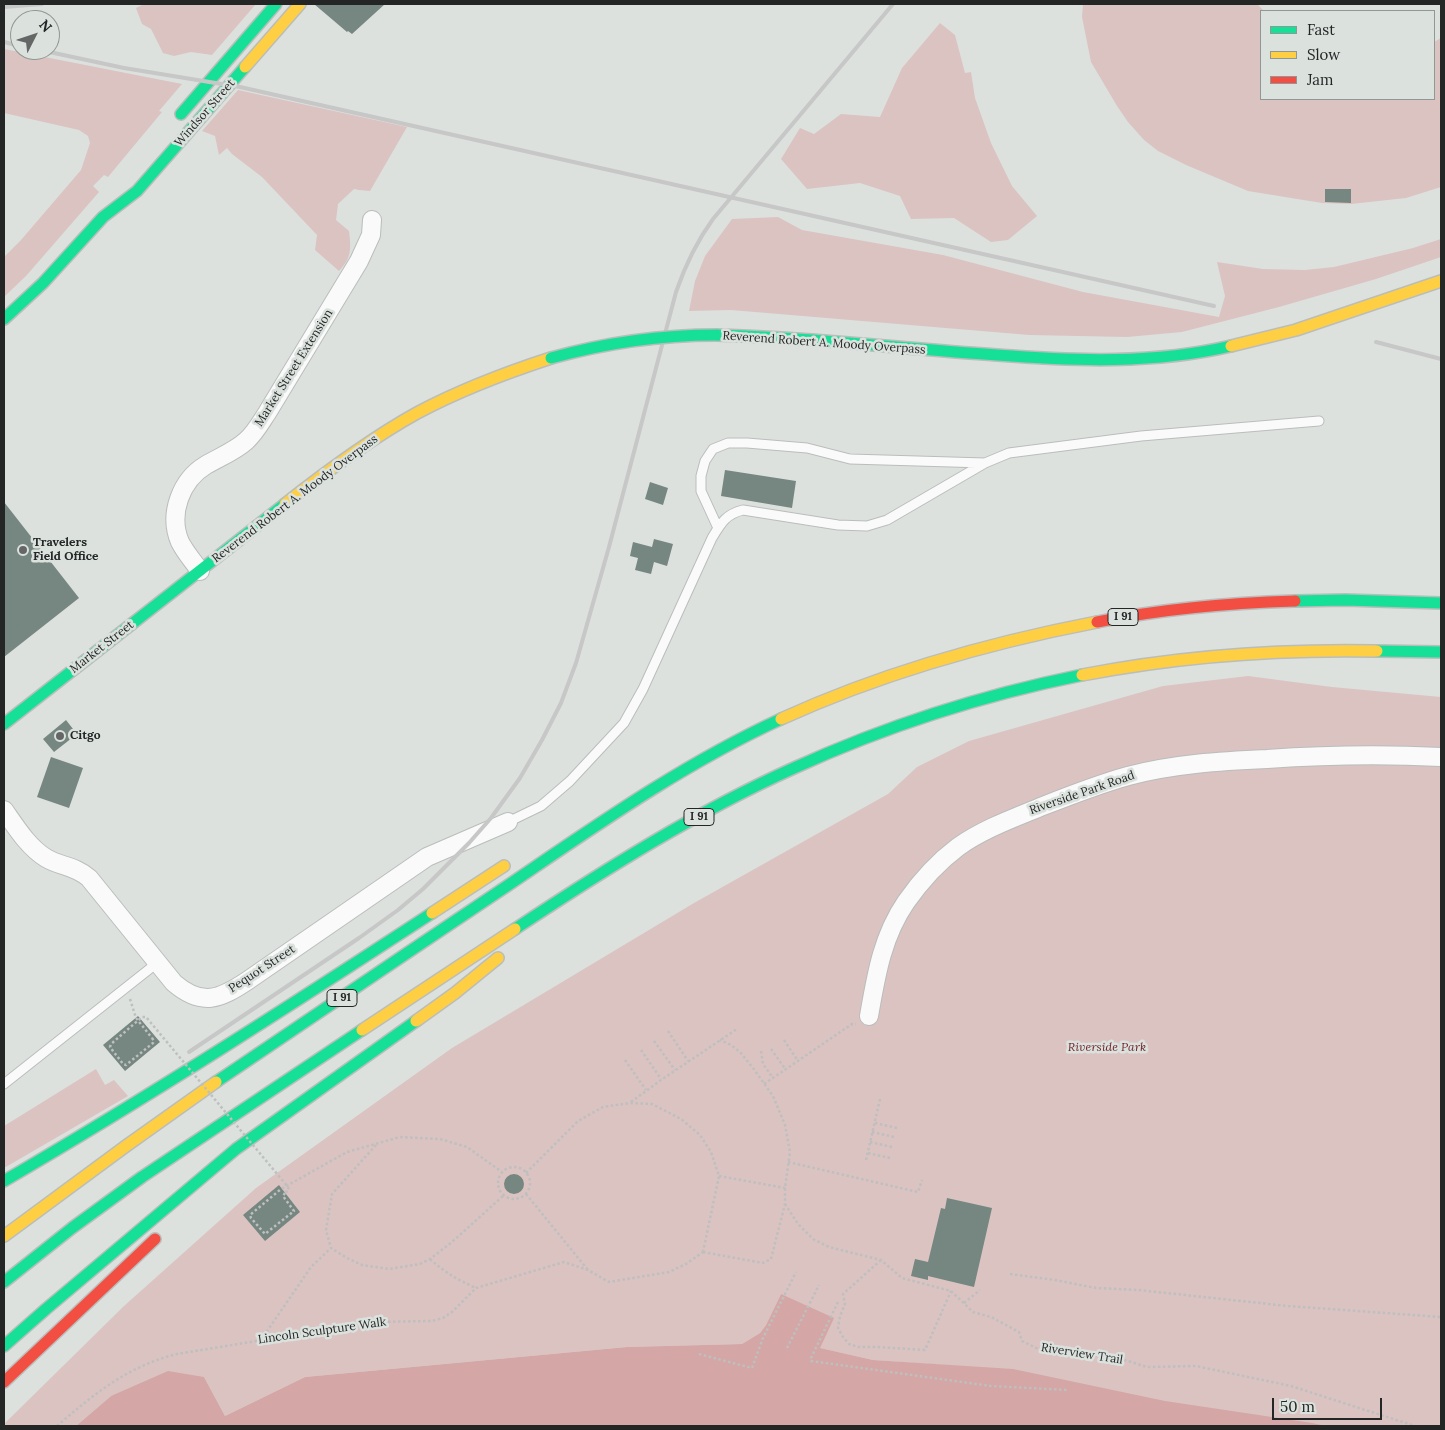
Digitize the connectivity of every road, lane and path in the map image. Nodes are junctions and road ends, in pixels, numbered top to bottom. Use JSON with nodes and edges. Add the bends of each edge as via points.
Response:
{"nodes":[{"id":1,"x":276,"y":4,"type":"edge"},
{"id":2,"x":300,"y":4,"type":"edge"},
{"id":3,"x":260,"y":22,"type":"junction"},
{"id":4,"x":274,"y":34,"type":"junction"},
{"id":5,"x":176,"y":120,"type":"dead end"},
{"id":6,"x":121,"y":187,"type":"dead end"},
{"id":7,"x":104,"y":216,"type":"junction"},
{"id":8,"x":372,"y":220,"type":"dead end"},
{"id":9,"x":1441,"y":282,"type":"edge"},
{"id":10,"x":4,"y":319,"type":"edge"},
{"id":11,"x":1319,"y":421,"type":"dead end"},
{"id":12,"x":985,"y":463,"type":"junction"},
{"id":13,"x":718,"y":528,"type":"junction"},
{"id":14,"x":200,"y":571,"type":"junction"},
{"id":15,"x":1441,"y":603,"type":"edge"},
{"id":16,"x":1441,"y":652,"type":"edge"},
{"id":17,"x":4,"y":724,"type":"edge"},
{"id":18,"x":1441,"y":757,"type":"edge"},
{"id":19,"x":687,"y":770,"type":"junction"},
{"id":20,"x":638,"y":784,"type":"dead end"},
{"id":21,"x":4,"y":810,"type":"edge"},
{"id":22,"x":508,"y":822,"type":"joint"},
{"id":23,"x":516,"y":858,"type":"dead end"},
{"id":24,"x":544,"y":909,"type":"junction"},
{"id":25,"x":157,"y":963,"type":"junction"},
{"id":26,"x":128,"y":987,"type":"junction"},
{"id":27,"x":864,"y":1021,"type":"joint"},
{"id":28,"x":737,"y":1029,"type":"dead end"},
{"id":29,"x":668,"y":1031,"type":"dead end"},
{"id":30,"x":720,"y":1040,"type":"junction"},
{"id":31,"x":784,"y":1040,"type":"dead end"},
{"id":32,"x":654,"y":1041,"type":"dead end"},
{"id":33,"x":771,"y":1049,"type":"dead end"},
{"id":34,"x":640,"y":1050,"type":"dead end"},
{"id":35,"x":761,"y":1051,"type":"dead end"},
{"id":36,"x":625,"y":1060,"type":"dead end"},
{"id":37,"x":688,"y":1061,"type":"junction"},
{"id":38,"x":798,"y":1061,"type":"junction"},
{"id":39,"x":675,"y":1070,"type":"junction"},
{"id":40,"x":786,"y":1070,"type":"junction"},
{"id":41,"x":773,"y":1078,"type":"junction"},
{"id":42,"x":661,"y":1080,"type":"junction"},
{"id":43,"x":4,"y":1084,"type":"edge"},
{"id":44,"x":764,"y":1084,"type":"junction"},
{"id":45,"x":646,"y":1090,"type":"junction"},
{"id":46,"x":880,"y":1099,"type":"dead end"},
{"id":47,"x":303,"y":1102,"type":"junction"},
{"id":48,"x":630,"y":1103,"type":"junction"},
{"id":49,"x":874,"y":1123,"type":"junction"},
{"id":50,"x":896,"y":1128,"type":"dead end"},
{"id":51,"x":872,"y":1132,"type":"junction"},
{"id":52,"x":894,"y":1137,"type":"dead end"},
{"id":53,"x":870,"y":1142,"type":"junction"},
{"id":54,"x":377,"y":1144,"type":"junction"},
{"id":55,"x":892,"y":1147,"type":"dead end"},
{"id":56,"x":868,"y":1153,"type":"junction"},
{"id":57,"x":890,"y":1158,"type":"dead end"},
{"id":58,"x":240,"y":1160,"type":"dead end"},
{"id":59,"x":866,"y":1160,"type":"dead end"},
{"id":60,"x":788,"y":1162,"type":"junction"},
{"id":61,"x":502,"y":1172,"type":"junction"},
{"id":62,"x":526,"y":1173,"type":"junction"},
{"id":63,"x":719,"y":1176,"type":"junction"},
{"id":64,"x":922,"y":1180,"type":"dead end"},
{"id":65,"x":4,"y":1181,"type":"edge"},
{"id":66,"x":785,"y":1188,"type":"junction"},
{"id":67,"x":526,"y":1194,"type":"junction"},
{"id":68,"x":503,"y":1196,"type":"junction"},
{"id":69,"x":785,"y":1204,"type":"junction"},
{"id":70,"x":165,"y":1229,"type":"dead end"},
{"id":71,"x":4,"y":1236,"type":"edge"},
{"id":72,"x":331,"y":1248,"type":"junction"},
{"id":73,"x":703,"y":1252,"type":"junction"},
{"id":74,"x":430,"y":1259,"type":"junction"},
{"id":75,"x":880,"y":1260,"type":"junction"},
{"id":76,"x":588,"y":1270,"type":"junction"},
{"id":77,"x":796,"y":1272,"type":"dead end"},
{"id":78,"x":1010,"y":1274,"type":"dead end"},
{"id":79,"x":4,"y":1282,"type":"edge"},
{"id":80,"x":819,"y":1284,"type":"dead end"},
{"id":81,"x":476,"y":1288,"type":"junction"},
{"id":82,"x":980,"y":1290,"type":"dead end"},
{"id":83,"x":951,"y":1291,"type":"junction"},
{"id":84,"x":838,"y":1302,"type":"dead end"},
{"id":85,"x":964,"y":1303,"type":"junction"},
{"id":86,"x":1441,"y":1317,"type":"edge"},
{"id":87,"x":261,"y":1340,"type":"junction"},
{"id":88,"x":4,"y":1346,"type":"edge"},
{"id":89,"x":787,"y":1348,"type":"dead end"},
{"id":90,"x":699,"y":1354,"type":"dead end"},
{"id":91,"x":4,"y":1382,"type":"edge"},
{"id":92,"x":1068,"y":1390,"type":"dead end"},
{"id":93,"x":57,"y":1426,"type":"edge"},
{"id":94,"x":1415,"y":1426,"type":"edge"}],
"edges":[{"from":1,"to":3,"type":"main road","name":"Windsor Street"},
{"from":2,"to":4,"type":"main road","name":"Windsor Street"},
{"from":3,"to":4,"type":"main road"},
{"from":3,"to":5,"type":"main road","name":"Windsor Street"},
{"from":4,"to":7,"type":"main road","name":"Windsor Street","via":[[136,191]]},
{"from":6,"to":7,"type":"main road","name":"Windsor Street"},
{"from":7,"to":10,"type":"main road","name":"Windsor Street","via":[[38,289]]},
{"from":8,"to":14,"type":"street","name":"Market Street Extension","via":[[368,243],[359,261],[253,434],[238,448],[194,474],[182,490],[176,511],[177,533],[183,548]]},
{"from":9,"to":14,"type":"main road","name":"Reverend Robert A. Moody Overpass","bridge":true,"via":[[1260,340],[1202,353],[1145,359],[1048,359],[795,338],[716,335],[623,342],[575,351],[465,389],[400,423],[316,480]]},
{"from":11,"to":12,"type":"lane","via":[[1141,436],[1009,453]]},
{"from":12,"to":13,"type":"lane","via":[[887,520],[867,526],[838,525],[743,510],[732,513]]},
{"from":12,"to":13,"type":"lane","via":[[850,459],[807,448],[728,443],[713,449],[701,476],[701,491]]},
{"from":13,"to":22,"type":"lane","via":[[624,723],[570,781],[541,806]]},
{"from":14,"to":17,"type":"main road","name":"Market Street"},
{"from":15,"to":19,"type":"main road","number":"I 91","via":[[1310,600],[1237,604],[1143,614],[999,642],[901,672],[826,700]]},
{"from":16,"to":24,"type":"main road","number":"I 91","via":[[1322,649],[1169,660],[1020,688],[978,700],[884,731],[792,769],[670,833]]},
{"from":18,"to":27,"type":"street","name":"Riverside Park Road","via":[[1319,756],[1179,766],[1107,782],[993,827],[950,853],[920,883],[906,903],[882,952]]},
{"from":19,"to":20,"type":"main road"},
{"from":19,"to":71,"type":"main road","number":"I 91","via":[[592,828],[167,1116]]},
{"from":21,"to":25,"type":"street","name":"Pequot Street","via":[[39,853],[89,878]]},
{"from":22,"to":25,"type":"street","name":"Pequot Street","via":[[427,857],[257,975],[220,996],[208,999],[189,994],[174,983]]},
{"from":23,"to":65,"type":"main road","via":[[232,1042]]},
{"from":24,"to":47,"type":"main road","via":[[476,978]]},
{"from":24,"to":79,"type":"main road","number":"I 91","via":[[142,1177]]},
{"from":25,"to":26,"type":"lane"},
{"from":26,"to":43,"type":"lane"},
{"from":26,"to":54,"type":"path","bridge":true,"via":[[134,1014],[152,1038],[154,1041],[126,1065],[109,1046],[142,1017],[146,1017],[288,1187],[283,1195],[294,1211],[267,1234],[264,1233],[250,1215],[282,1189],[347,1152]]},
{"from":27,"to":38,"type":"path","via":[[852,1024]]},
{"from":28,"to":30,"type":"path"},
{"from":29,"to":37,"type":"path"},
{"from":30,"to":37,"type":"path"},
{"from":30,"to":44,"type":"path","via":[[740,1052]]},
{"from":31,"to":38,"type":"path"},
{"from":32,"to":39,"type":"path"},
{"from":33,"to":40,"type":"path"},
{"from":34,"to":42,"type":"path"},
{"from":35,"to":41,"type":"path","via":[[763,1064]]},
{"from":36,"to":45,"type":"path"},
{"from":37,"to":39,"type":"path"},
{"from":38,"to":40,"type":"path"},
{"from":39,"to":42,"type":"path"},
{"from":40,"to":41,"type":"path"},
{"from":41,"to":44,"type":"path"},
{"from":42,"to":45,"type":"path"},
{"from":44,"to":60,"type":"path","via":[[773,1096],[785,1125],[790,1152]]},
{"from":45,"to":48,"type":"path"},
{"from":46,"to":49,"type":"path"},
{"from":47,"to":58,"type":"main road"},
{"from":47,"to":88,"type":"main road","via":[[222,1160]]},
{"from":48,"to":62,"type":"path","via":[[603,1107],[578,1121]]},
{"from":48,"to":63,"type":"path","via":[[652,1104],[681,1119],[700,1136],[711,1152]]},
{"from":49,"to":50,"type":"path"},
{"from":49,"to":51,"type":"path"},
{"from":51,"to":52,"type":"path"},
{"from":51,"to":53,"type":"path"},
{"from":53,"to":55,"type":"path"},
{"from":53,"to":56,"type":"path"},
{"from":54,"to":61,"type":"path","via":[[400,1138],[440,1139],[467,1147]]},
{"from":54,"to":72,"type":"path","via":[[332,1194],[326,1230]]},
{"from":56,"to":57,"type":"path"},
{"from":56,"to":59,"type":"path"},
{"from":60,"to":64,"type":"path","via":[[918,1192]]},
{"from":60,"to":66,"type":"path"},
{"from":61,"to":62,"type":"path","via":[[518,1168]]},
{"from":61,"to":68,"type":"path","via":[[498,1188]]},
{"from":62,"to":67,"type":"path","via":[[529,1180]]},
{"from":63,"to":66,"type":"path"},
{"from":63,"to":73,"type":"path"},
{"from":66,"to":69,"type":"path"},
{"from":67,"to":68,"type":"path","via":[[519,1199]]},
{"from":67,"to":76,"type":"path"},
{"from":68,"to":74,"type":"path"},
{"from":69,"to":73,"type":"path","via":[[771,1259],[763,1263]]},
{"from":69,"to":75,"type":"path","via":[[812,1239],[829,1247]]},
{"from":70,"to":91,"type":"main road"},
{"from":72,"to":74,"type":"path","via":[[362,1264],[389,1269]]},
{"from":72,"to":87,"type":"path","via":[[312,1267]]},
{"from":73,"to":76,"type":"path","name":"Lincoln Sculpture Walk","via":[[669,1272],[609,1282]]},
{"from":74,"to":81,"type":"path","via":[[450,1275]]},
{"from":75,"to":83,"type":"path","via":[[902,1278]]},
{"from":75,"to":83,"type":"path","via":[[843,1294],[845,1304],[838,1328],[849,1344],[925,1350]]},
{"from":76,"to":81,"type":"path","name":"Lincoln Sculpture Walk","via":[[564,1262]]},
{"from":77,"to":90,"type":"path","via":[[752,1368]]},
{"from":78,"to":86,"type":"path","via":[[1096,1288]]},
{"from":80,"to":89,"type":"path"},
{"from":81,"to":87,"type":"path","name":"Lincoln Sculpture Walk","via":[[452,1312],[432,1321],[373,1322]]},
{"from":82,"to":85,"type":"path"},
{"from":83,"to":85,"type":"path","name":"Riverview Trail"},
{"from":84,"to":92,"type":"path","via":[[811,1361],[991,1386]]},
{"from":85,"to":94,"type":"path","name":"Riverview Trail","via":[[973,1312],[991,1317],[1019,1332],[1022,1341],[1036,1348],[1115,1357],[1147,1367],[1196,1366],[1291,1386]]},
{"from":87,"to":93,"type":"path","name":"Lincoln Sculpture Walk","via":[[177,1354],[150,1362],[107,1386]]}]}
